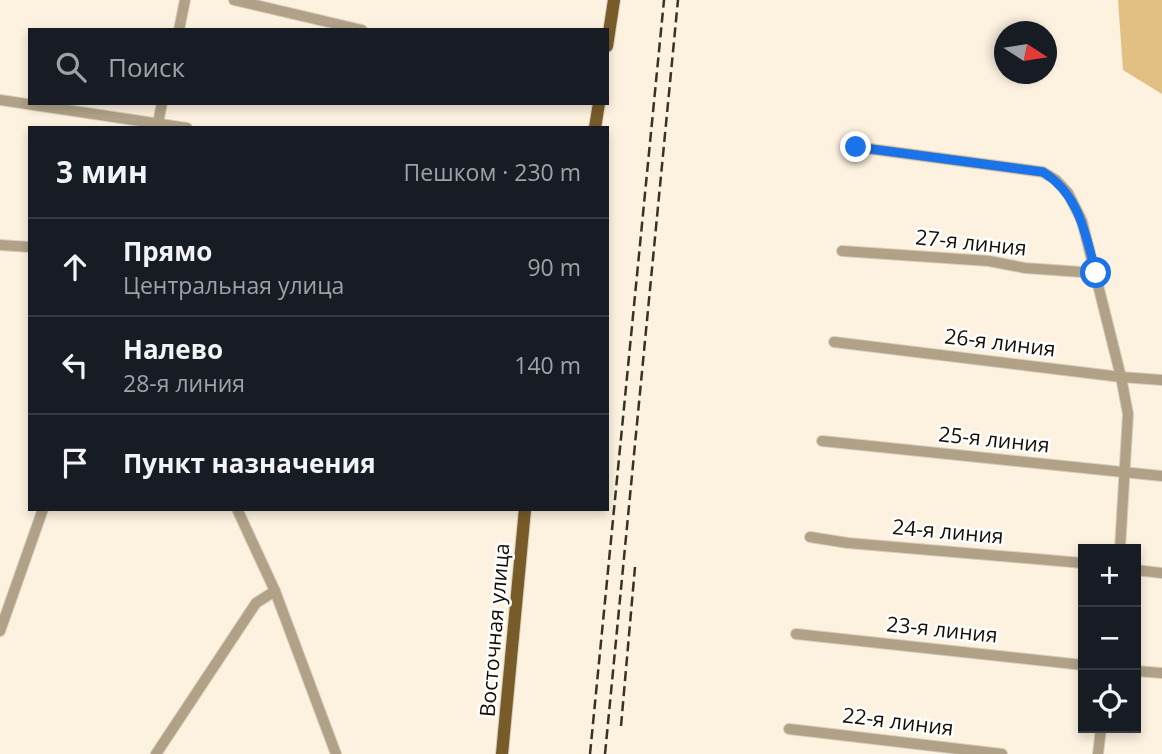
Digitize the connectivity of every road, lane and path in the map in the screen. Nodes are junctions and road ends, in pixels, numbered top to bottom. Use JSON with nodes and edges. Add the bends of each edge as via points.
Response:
{"nodes":[{"id":1,"x":186,"y":0,"type":"edge"},
{"id":2,"x":234,"y":0,"type":"edge"},
{"id":3,"x":614,"y":0,"type":"edge"},
{"id":4,"x":179,"y":28,"type":"edge"},
{"id":5,"x":353,"y":28,"type":"edge"},
{"id":6,"x":609,"y":33,"type":"edge"},
{"id":7,"x":0,"y":100,"type":"edge"},
{"id":8,"x":28,"y":105,"type":"edge"},
{"id":9,"x":31,"y":105,"type":"edge"},
{"id":10,"x":162,"y":105,"type":"edge"},
{"id":11,"x":599,"y":105,"type":"edge"},
{"id":12,"x":159,"y":126,"type":"edge"},
{"id":13,"x":595,"y":126,"type":"edge"},
{"id":14,"x":856,"y":147,"type":"dead end"},
{"id":15,"x":0,"y":245,"type":"edge"},
{"id":16,"x":28,"y":247,"type":"edge"},
{"id":17,"x":842,"y":251,"type":"dead end"},
{"id":18,"x":1096,"y":273,"type":"junction"},
{"id":19,"x":834,"y":342,"type":"dead end"},
{"id":20,"x":1121,"y":377,"type":"junction"},
{"id":21,"x":1162,"y":380,"type":"edge"},
{"id":22,"x":822,"y":441,"type":"dead end"},
{"id":23,"x":1123,"y":472,"type":"junction"},
{"id":24,"x":1162,"y":476,"type":"edge"},
{"id":25,"x":42,"y":511,"type":"edge"},
{"id":26,"x":238,"y":511,"type":"edge"},
{"id":27,"x":525,"y":511,"type":"edge"},
{"id":28,"x":810,"y":537,"type":"dead end"},
{"id":29,"x":1120,"y":544,"type":"edge"},
{"id":30,"x":1078,"y":563,"type":"edge"},
{"id":31,"x":1141,"y":571,"type":"edge"},
{"id":32,"x":1162,"y":573,"type":"edge"},
{"id":33,"x":275,"y":591,"type":"junction"},
{"id":34,"x":0,"y":631,"type":"edge"},
{"id":35,"x":796,"y":634,"type":"dead end"},
{"id":36,"x":1078,"y":664,"type":"edge"},
{"id":37,"x":1141,"y":671,"type":"edge"},
{"id":38,"x":1162,"y":673,"type":"edge"},
{"id":39,"x":789,"y":729,"type":"dead end"},
{"id":40,"x":1100,"y":733,"type":"edge"},
{"id":41,"x":156,"y":754,"type":"edge"},
{"id":42,"x":336,"y":754,"type":"edge"},
{"id":43,"x":502,"y":754,"type":"edge"},
{"id":44,"x":1002,"y":754,"type":"edge"},
{"id":45,"x":1098,"y":754,"type":"edge"}],
"edges":[{"from":1,"to":4,"type":"street"},
{"from":2,"to":5,"type":"street"},
{"from":3,"to":6,"type":"main road"},
{"from":7,"to":8,"type":"street"},
{"from":9,"to":12,"type":"street"},
{"from":10,"to":12,"type":"street"},
{"from":11,"to":13,"type":"main road"},
{"from":14,"to":18,"type":"street","via":[[1043,172],[1068,193],[1082,221]]},
{"from":15,"to":16,"type":"street"},
{"from":17,"to":18,"type":"street","name":"27-я линия"},
{"from":18,"to":20,"type":"street"},
{"from":19,"to":20,"type":"street","name":"26-я линия"},
{"from":20,"to":21,"type":"street","name":"26-я линия"},
{"from":20,"to":23,"type":"street","via":[[1128,414]]},
{"from":22,"to":23,"type":"street","name":"25-я линия"},
{"from":23,"to":24,"type":"street","name":"25-я линия"},
{"from":23,"to":29,"type":"street"},
{"from":25,"to":34,"type":"street"},
{"from":26,"to":33,"type":"street"},
{"from":27,"to":43,"type":"main road","name":"Восточная улица"},
{"from":28,"to":30,"type":"street","name":"24-я линия"},
{"from":31,"to":32,"type":"street"},
{"from":33,"to":41,"type":"street","via":[[256,603]]},
{"from":33,"to":42,"type":"street"},
{"from":35,"to":36,"type":"street","name":"23-я линия"},
{"from":37,"to":38,"type":"street"},
{"from":39,"to":44,"type":"street","name":"22-я линия"},
{"from":40,"to":45,"type":"street"}]}
